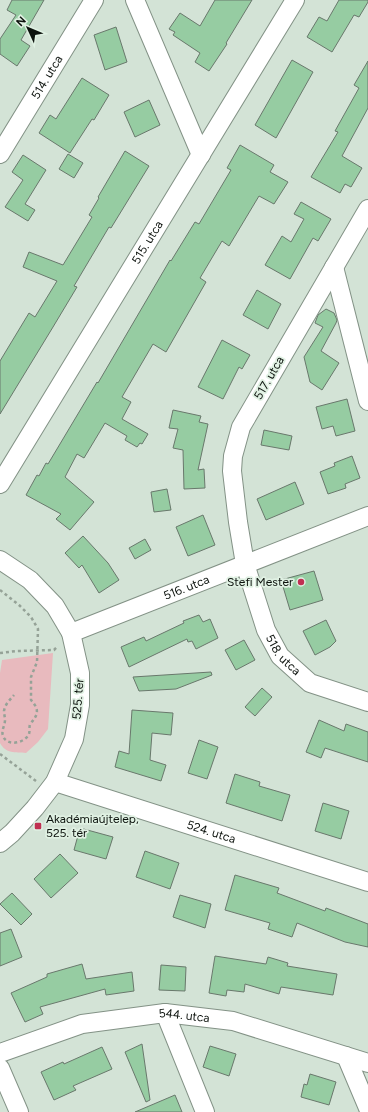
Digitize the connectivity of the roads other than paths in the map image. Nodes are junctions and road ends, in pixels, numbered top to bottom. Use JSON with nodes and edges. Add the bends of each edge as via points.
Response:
{"nodes":[{"id":1,"x":94,"y":0,"type":"edge"},
{"id":2,"x":135,"y":0,"type":"edge"},
{"id":3,"x":295,"y":0,"type":"edge"},
{"id":4,"x":2,"y":142,"type":"edge"},
{"id":5,"x":201,"y":155,"type":"junction"},
{"id":6,"x":368,"y":209,"type":"edge"},
{"id":7,"x":334,"y":267,"type":"junction"},
{"id":8,"x":368,"y":401,"type":"edge"},
{"id":9,"x":0,"y":484,"type":"edge"},
{"id":10,"x":368,"y":516,"type":"edge"},
{"id":11,"x":0,"y":560,"type":"edge"},
{"id":12,"x":245,"y":564,"type":"junction"},
{"id":13,"x":71,"y":633,"type":"junction"},
{"id":14,"x":368,"y":702,"type":"edge"},
{"id":15,"x":52,"y":786,"type":"junction"},
{"id":16,"x":0,"y":843,"type":"edge"},
{"id":17,"x":368,"y":882,"type":"edge"},
{"id":18,"x":165,"y":1013,"type":"junction"},
{"id":19,"x":0,"y":1053,"type":"edge"},
{"id":20,"x":346,"y":1056,"type":"junction"},
{"id":21,"x":368,"y":1063,"type":"edge"},
{"id":22,"x":0,"y":1068,"type":"edge"},
{"id":23,"x":368,"y":1108,"type":"edge"},
{"id":24,"x":19,"y":1112,"type":"edge"},
{"id":25,"x":205,"y":1112,"type":"edge"}],
"edges":[{"from":1,"to":4,"type":"street","name":"514. utca"},
{"from":2,"to":5,"type":"street"},
{"from":3,"to":5,"type":"street","name":"515. utca"},
{"from":5,"to":9,"type":"street","name":"515. utca"},
{"from":6,"to":7,"type":"street","name":"517. utca"},
{"from":7,"to":8,"type":"street"},
{"from":7,"to":12,"type":"street","name":"517. utca","via":[[240,427],[232,471]]},
{"from":10,"to":12,"type":"street","name":"516. utca"},
{"from":11,"to":13,"type":"street","name":"525. tér","via":[[35,585],[55,606]]},
{"from":12,"to":13,"type":"street","name":"516. utca"},
{"from":12,"to":14,"type":"street","name":"518. utca","via":[[266,630],[280,656],[310,683]]},
{"from":13,"to":15,"type":"street","name":"525. tér","via":[[80,674],[80,705],[74,739]]},
{"from":15,"to":16,"type":"street","name":"525. tér","via":[[35,808]]},
{"from":15,"to":17,"type":"street","name":"524. utca"},
{"from":18,"to":19,"type":"street","name":"544. utca","via":[[82,1024]]},
{"from":18,"to":20,"type":"street","name":"544. utca","via":[[233,1021]]},
{"from":18,"to":25,"type":"street"},
{"from":20,"to":21,"type":"street","name":"544. utca"},
{"from":20,"to":23,"type":"street"},
{"from":22,"to":24,"type":"street"}]}
